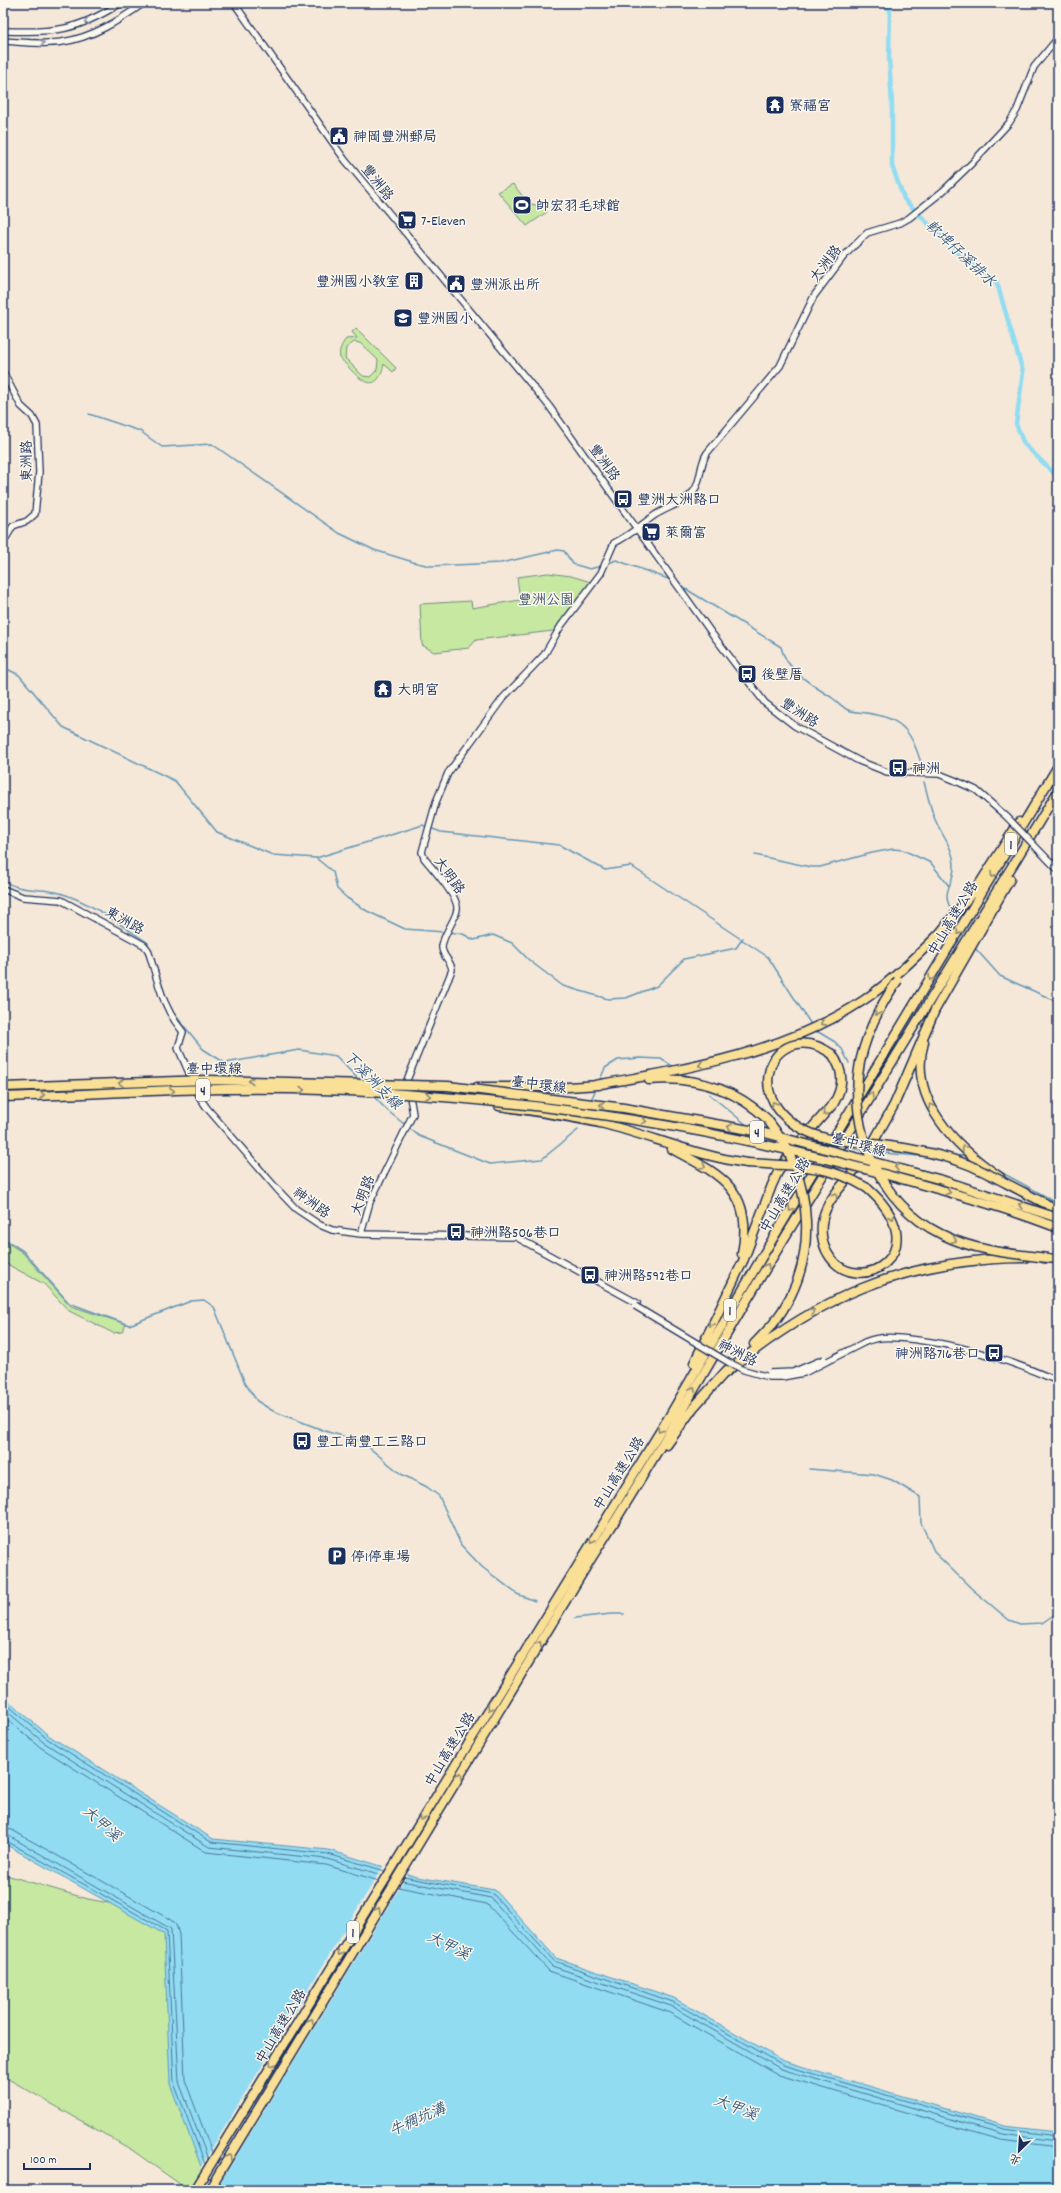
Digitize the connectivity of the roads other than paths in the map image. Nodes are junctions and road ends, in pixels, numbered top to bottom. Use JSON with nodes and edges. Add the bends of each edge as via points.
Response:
{"nodes":[{"id":1,"x":121,"y":3,"type":"edge"},
{"id":2,"x":144,"y":3,"type":"edge"},
{"id":3,"x":234,"y":3,"type":"edge"},
{"id":4,"x":3,"y":30,"type":"edge"},
{"id":5,"x":1058,"y":38,"type":"edge"},
{"id":6,"x":3,"y":41,"type":"edge"},
{"id":7,"x":3,"y":372,"type":"edge"},
{"id":8,"x":638,"y":528,"type":"junction"},
{"id":9,"x":3,"y":543,"type":"edge"},
{"id":10,"x":1057,"y":768,"type":"edge"},
{"id":11,"x":1058,"y":791,"type":"edge"},
{"id":12,"x":1058,"y":798,"type":"edge"},
{"id":13,"x":1058,"y":870,"type":"edge"},
{"id":14,"x":3,"y":889,"type":"edge"},
{"id":15,"x":976,"y":930,"type":"junction"},
{"id":16,"x":966,"y":948,"type":"junction"},
{"id":17,"x":895,"y":980,"type":"junction"},
{"id":18,"x":935,"y":1010,"type":"junction"},
{"id":19,"x":183,"y":1032,"type":"joint"},
{"id":20,"x":595,"y":1085,"type":"junction"},
{"id":21,"x":448,"y":1086,"type":"junction"},
{"id":22,"x":3,"y":1087,"type":"edge"},
{"id":23,"x":3,"y":1097,"type":"edge"},
{"id":24,"x":453,"y":1099,"type":"junction"},
{"id":25,"x":603,"y":1124,"type":"junction"},
{"id":26,"x":1029,"y":1195,"type":"junction"},
{"id":27,"x":1058,"y":1210,"type":"edge"},
{"id":28,"x":1058,"y":1218,"type":"edge"},
{"id":29,"x":1058,"y":1228,"type":"edge"},
{"id":30,"x":361,"y":1234,"type":"junction"},
{"id":31,"x":1054,"y":1258,"type":"edge"},
{"id":32,"x":735,"y":1276,"type":"junction"},
{"id":33,"x":724,"y":1374,"type":"junction"},
{"id":34,"x":1058,"y":1381,"type":"edge"},
{"id":35,"x":670,"y":1415,"type":"junction"},
{"id":36,"x":629,"y":1500,"type":"junction"},
{"id":37,"x":195,"y":2190,"type":"edge"},
{"id":38,"x":209,"y":2190,"type":"edge"}],
"edges":[{"from":1,"to":4,"type":"street","one_way":true,"via":[[92,20],[65,29],[51,32]]},
{"from":6,"to":2,"type":"street","one_way":true,"via":[[62,42],[77,38],[104,28]]},
{"from":3,"to":8,"type":"street","name":"豐洲路","via":[[345,160],[540,394]]},
{"from":5,"to":8,"type":"street","name":"大洲路","via":[[1034,67],[1017,110],[1009,123],[943,191],[900,223],[867,233],[844,256],[814,296],[780,366],[707,453],[702,461],[694,490],[688,497]]},
{"from":7,"to":9,"type":"street","name":"東洲路","via":[[21,406],[37,425],[39,472],[35,514],[28,521],[13,526]]},
{"from":8,"to":13,"type":"street","name":"豐洲路","bridge":true,"via":[[753,688],[779,715],[876,769],[887,772],[940,774],[976,790],[1007,817]]},
{"from":8,"to":30,"type":"street","name":"大明路","via":[[614,543],[601,573],[561,626],[544,655],[503,698],[448,773],[436,802],[422,852],[455,900],[457,908],[442,945],[452,970],[407,1080],[413,1114],[370,1202]]},
{"from":10,"to":17,"type":"highway","via":[[1031,803],[980,883],[943,930]]},
{"from":10,"to":35,"type":"highway","name":"中山高速公路","number":"1","one_way":true,"via":[[763,1255]]},
{"from":11,"to":15,"type":"highway","name":"中山高速公路","number":"1"},
{"from":12,"to":15,"type":"highway"},
{"from":14,"to":19,"type":"street","name":"東洲路","via":[[23,897],[61,900],[144,945],[148,950],[164,1005]]},
{"from":15,"to":16,"type":"highway","name":"中山高速公路","number":"1"},
{"from":16,"to":18,"type":"highway"},
{"from":36,"to":16,"type":"highway","name":"中山高速公路","number":"1","one_way":true,"via":[[751,1293]]},
{"from":17,"to":20,"type":"highway","one_way":true,"via":[[845,1012],[783,1040],[691,1068]]},
{"from":17,"to":31,"type":"highway","one_way":true,"bridge":true,"via":[[873,1022],[858,1076],[860,1122],[875,1168],[883,1182],[901,1204],[939,1234],[970,1246]]},
{"from":25,"to":18,"type":"highway","one_way":true,"bridge":true,"via":[[720,1159],[813,1167],[837,1172],[851,1178],[867,1188],[890,1211],[894,1221],[897,1242],[890,1258],[874,1270],[852,1272],[831,1258],[822,1239],[823,1218],[831,1200],[878,1136]]},
{"from":26,"to":18,"type":"highway","one_way":true,"bridge":true,"via":[[974,1159],[953,1138],[929,1102],[922,1078],[922,1049]]},
{"from":19,"to":30,"type":"street","name":"神洲路","via":[[178,1048],[200,1098],[265,1177],[296,1209],[320,1225],[332,1230]]},
{"from":20,"to":21,"type":"highway","bridge":true},
{"from":20,"to":33,"type":"highway","bridge":true,"via":[[677,1079],[719,1087],[747,1101],[772,1125],[785,1146],[799,1179],[807,1214],[804,1258],[798,1281],[787,1305],[773,1324]]},
{"from":21,"to":22,"type":"highway","name":"臺中環線","number":"4","one_way":true,"bridge":true,"via":[[207,1080]]},
{"from":28,"to":21,"type":"highway","name":"臺中環線","number":"4","one_way":true,"bridge":true,"via":[[942,1180],[761,1132],[624,1108]]},
{"from":23,"to":24,"type":"highway","name":"臺中環線","number":"4","one_way":true,"bridge":true,"via":[[291,1089],[403,1093]]},
{"from":24,"to":25,"type":"highway","bridge":true},
{"from":24,"to":29,"type":"highway","name":"臺中環線","number":"4","one_way":true,"bridge":true,"via":[[622,1117],[758,1142],[841,1161],[939,1189]]},
{"from":25,"to":32,"type":"highway","one_way":true,"via":[[666,1146],[707,1168],[728,1183],[740,1203],[744,1219],[743,1253]]},
{"from":26,"to":27,"type":"highway"},
{"from":26,"to":32,"type":"highway","one_way":true,"bridge":true,"via":[[950,1158],[913,1149],[829,1139],[816,1136],[793,1125],[780,1113],[769,1094],[767,1074],[782,1050],[797,1044],[815,1045],[832,1054],[842,1078],[838,1096],[782,1166]]},
{"from":30,"to":34,"type":"street","name":"神洲路","bridge":true,"via":[[516,1237],[609,1289],[728,1362],[744,1370],[769,1377],[804,1373],[865,1342],[891,1337],[949,1344],[988,1354]]},
{"from":33,"to":31,"type":"highway","one_way":true,"bridge":true,"via":[[779,1331],[827,1303],[899,1274],[926,1267],[967,1262]]},
{"from":32,"to":35,"type":"highway","one_way":true},
{"from":33,"to":36,"type":"highway","via":[[681,1424]]},
{"from":35,"to":37,"type":"highway","name":"中山高速公路","number":"1","one_way":true},
{"from":38,"to":36,"type":"highway","name":"中山高速公路","number":"1","one_way":true}]}
